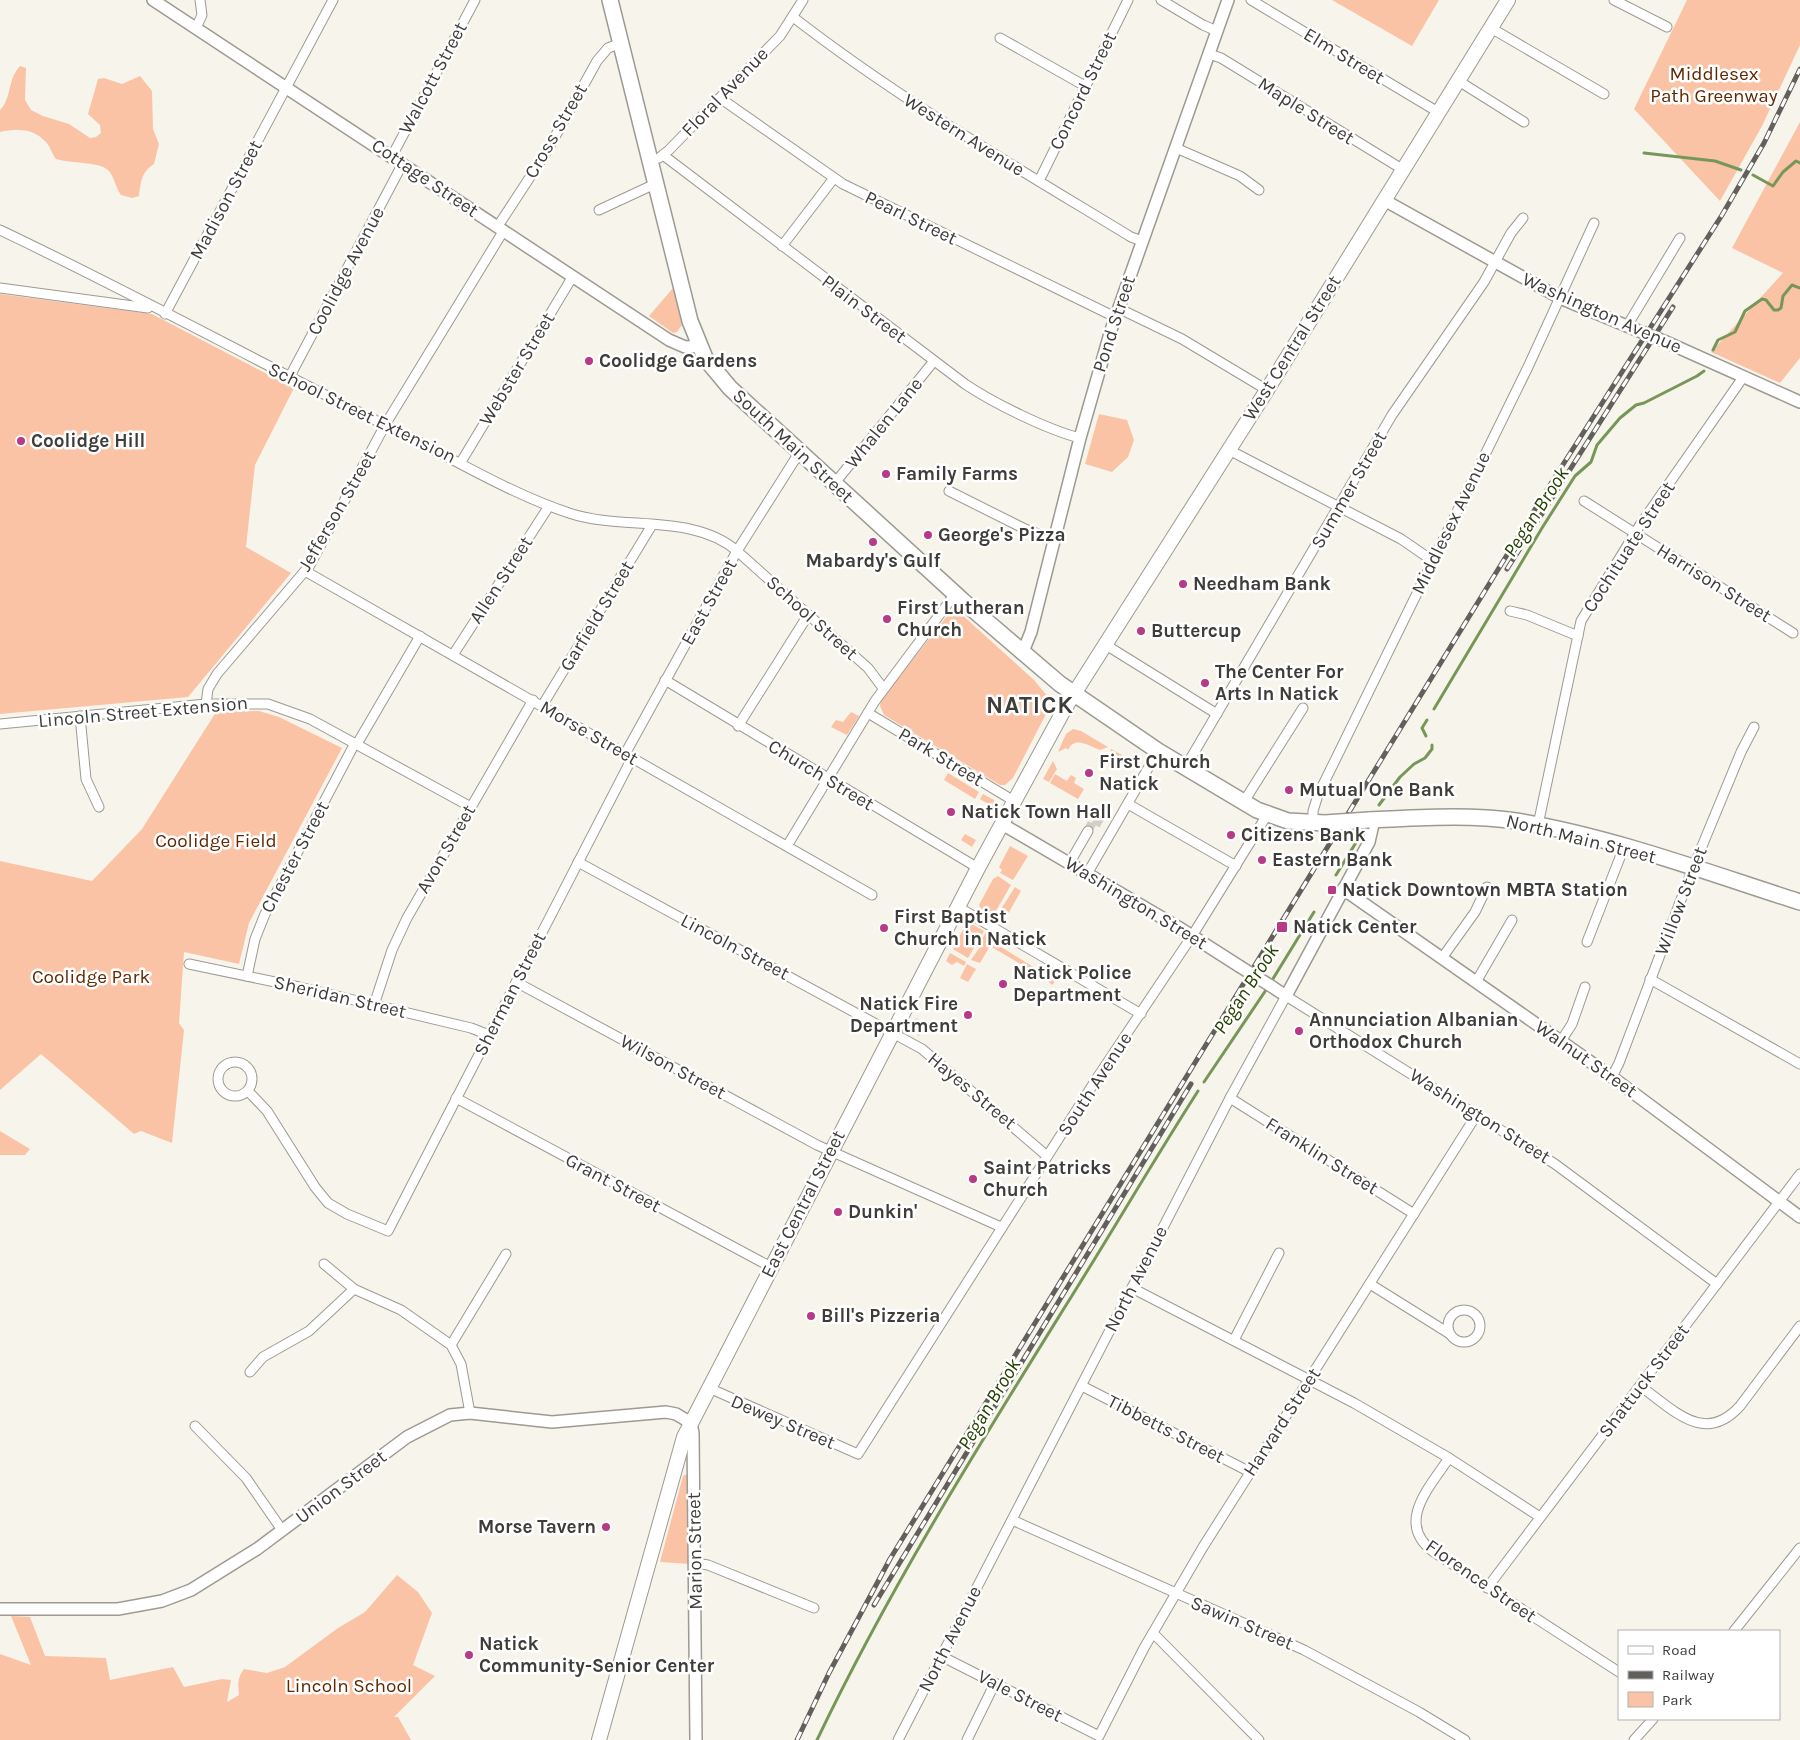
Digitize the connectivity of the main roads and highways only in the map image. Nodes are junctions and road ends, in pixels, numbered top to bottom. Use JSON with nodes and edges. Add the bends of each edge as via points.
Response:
{"nodes":[{"id":1,"x":610,"y":0,"type":"edge"},
{"id":2,"x":1508,"y":0,"type":"edge"},
{"id":3,"x":1073,"y":695,"type":"junction"},
{"id":4,"x":1185,"y":768,"type":"joint"},
{"id":5,"x":1800,"y":902,"type":"edge"},
{"id":6,"x":599,"y":1740,"type":"edge"}],
"edges":[{"from":1,"to":3,"type":"main road","name":"South Main Street","via":[[657,158],[657,184],[690,321],[711,368],[799,453],[955,594]]},
{"from":2,"to":3,"type":"main road","name":"West Central Street","via":[[1267,390]]},
{"from":3,"to":4,"type":"main road","name":"South Main Street"},
{"from":3,"to":6,"type":"main road","name":"East Central Street","via":[[978,868],[691,1423],[673,1470]]},
{"from":4,"to":5,"type":"main road","name":"North Main Street","bridge":true,"via":[[1267,815],[1288,821],[1319,823],[1455,816],[1538,825],[1624,847]]}]}
